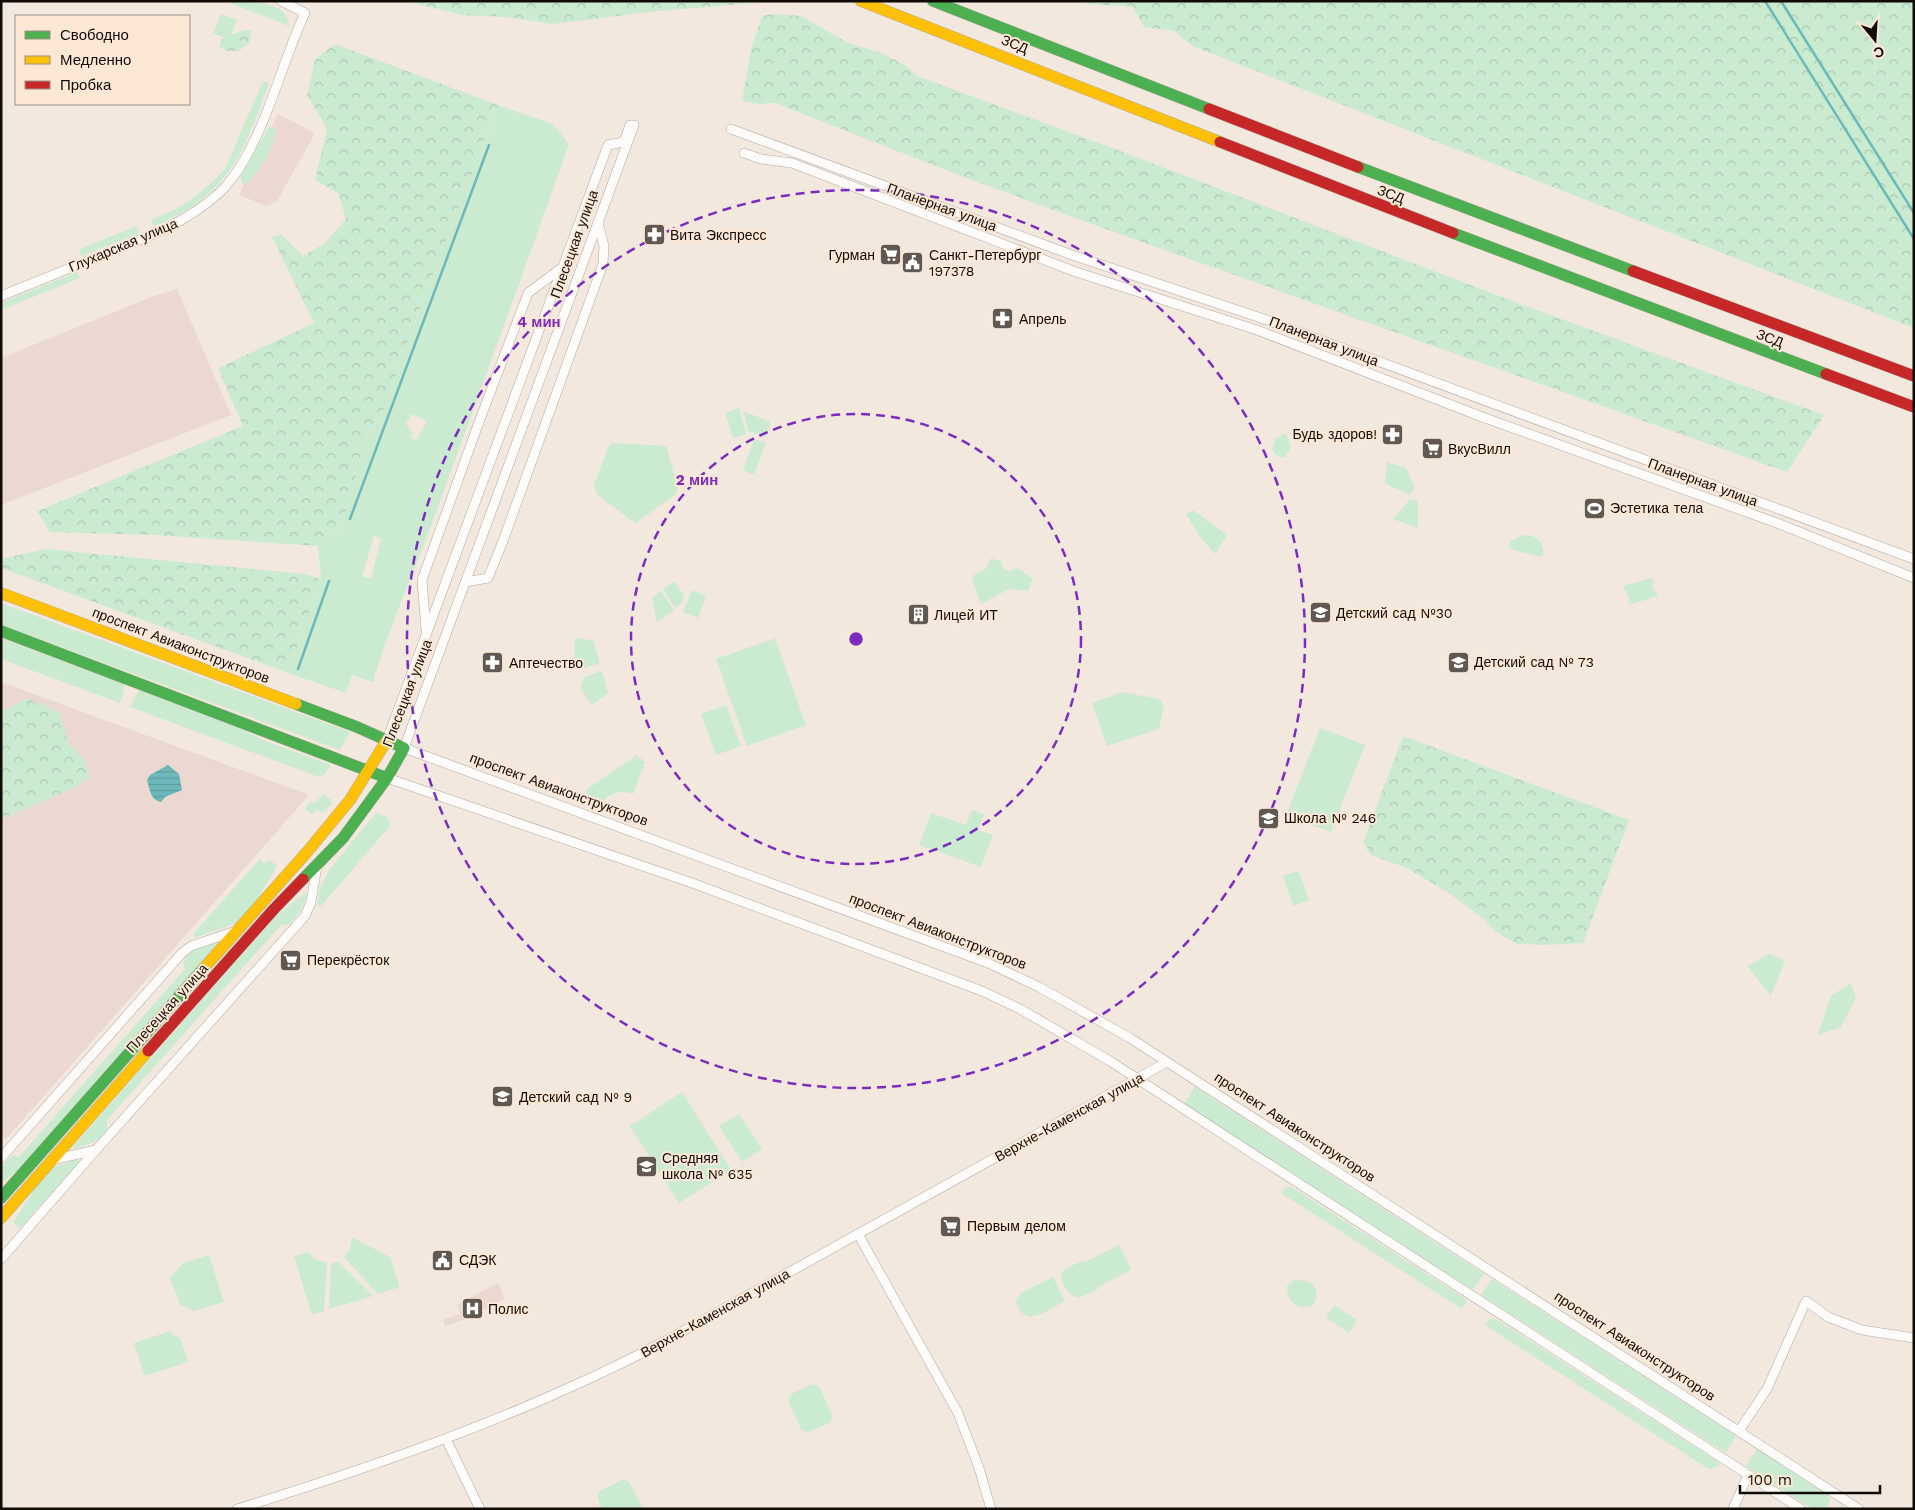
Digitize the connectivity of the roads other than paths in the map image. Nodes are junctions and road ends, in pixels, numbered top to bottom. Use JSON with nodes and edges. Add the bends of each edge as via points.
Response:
{"nodes":[{"id":1,"x":281,"y":1,"type":"edge"},
{"id":2,"x":861,"y":1,"type":"edge"},
{"id":3,"x":933,"y":1,"type":"edge"},
{"id":4,"x":731,"y":129,"type":"dead end"},
{"id":5,"x":744,"y":153,"type":"dead end"},
{"id":6,"x":598,"y":223,"type":"junction"},
{"id":7,"x":561,"y":269,"type":"junction"},
{"id":8,"x":1,"y":296,"type":"edge"},
{"id":9,"x":1914,"y":376,"type":"edge"},
{"id":10,"x":1914,"y":407,"type":"edge"},
{"id":11,"x":1914,"y":559,"type":"edge"},
{"id":12,"x":1914,"y":578,"type":"edge"},
{"id":13,"x":466,"y":582,"type":"junction"},
{"id":14,"x":1,"y":593,"type":"edge"},
{"id":15,"x":1,"y":631,"type":"edge"},
{"id":16,"x":427,"y":632,"type":"junction"},
{"id":17,"x":387,"y":740,"type":"junction"},
{"id":18,"x":404,"y":748,"type":"junction"},
{"id":19,"x":367,"y":771,"type":"junction"},
{"id":20,"x":387,"y":778,"type":"junction"},
{"id":21,"x":317,"y":866,"type":"junction"},
{"id":22,"x":241,"y":929,"type":"junction"},
{"id":23,"x":1167,"y":1062,"type":"junction"},
{"id":24,"x":1136,"y":1079,"type":"junction"},
{"id":25,"x":96,"y":1150,"type":"junction"},
{"id":26,"x":1,"y":1158,"type":"edge"},
{"id":27,"x":52,"y":1160,"type":"junction"},
{"id":28,"x":1,"y":1198,"type":"edge"},
{"id":29,"x":1,"y":1218,"type":"edge"},
{"id":30,"x":858,"y":1234,"type":"junction"},
{"id":31,"x":1,"y":1259,"type":"edge"},
{"id":32,"x":1914,"y":1338,"type":"edge"},
{"id":33,"x":1739,"y":1431,"type":"junction"},
{"id":34,"x":446,"y":1439,"type":"junction"},
{"id":35,"x":1748,"y":1475,"type":"junction"},
{"id":36,"x":237,"y":1509,"type":"edge"},
{"id":37,"x":480,"y":1509,"type":"edge"},
{"id":38,"x":991,"y":1509,"type":"edge"},
{"id":39,"x":1732,"y":1509,"type":"edge"},
{"id":40,"x":1801,"y":1509,"type":"edge"},
{"id":41,"x":1859,"y":1509,"type":"edge"}],
"edges":[{"from":1,"to":8,"type":"street","name":"Глухарская улица","via":[[304,13],[249,152],[226,186],[210,202],[166,229]]},
{"from":2,"to":10,"type":"main road","name":"ЗСД","via":[[1385,207]]},
{"from":3,"to":9,"type":"main road","name":"ЗСД","via":[[1395,182]]},
{"from":4,"to":11,"type":"street","name":"Планерная улица","via":[[1072,255],[1262,318]]},
{"from":5,"to":12,"type":"street","name":"Планерная улица","via":[[792,163],[1076,272],[1257,330],[1485,418],[1777,523]]},
{"from":6,"to":7,"type":"street","name":"Плесецкая улица","via":[[632,125],[624,142],[608,145]]},
{"from":6,"to":13,"type":"street","name":"Плесецкая улица"},
{"from":6,"to":13,"type":"street","via":[[604,246],[603,264],[503,541],[488,578]]},
{"from":7,"to":16,"type":"street","name":"Плесецкая улица"},
{"from":7,"to":16,"type":"street","via":[[528,293],[479,422],[422,580]]},
{"from":13,"to":18,"type":"street","name":"Плесецкая улица"},
{"from":14,"to":17,"type":"main road","name":"проспект Авиаконструкторов"},
{"from":15,"to":19,"type":"main road"},
{"from":16,"to":17,"type":"street","name":"Плесецкая улица"},
{"from":17,"to":18,"type":"main road","name":"проспект Авиаконструкторов"},
{"from":17,"to":19,"type":"main road","name":"Плесецкая улица"},
{"from":18,"to":20,"type":"main road","name":"Плесецкая улица"},
{"from":18,"to":23,"type":"street","name":"проспект Авиаконструкторов","via":[[1015,975]]},
{"from":19,"to":20,"type":"main road"},
{"from":19,"to":22,"type":"main road","name":"Плесецкая улица","via":[[344,809]]},
{"from":20,"to":21,"type":"main road","name":"Плесецкая улица"},
{"from":20,"to":24,"type":"street","via":[[695,884],[982,991],[1020,1009]]},
{"from":21,"to":25,"type":"street","via":[[311,902],[305,916]]},
{"from":21,"to":27,"type":"main road","name":"Плесецкая улица","via":[[274,909]]},
{"from":22,"to":26,"type":"street","via":[[190,946],[182,953]]},
{"from":22,"to":28,"type":"main road","name":"Плесецкая улица"},
{"from":23,"to":24,"type":"street","name":"Верхне-Каменская улица"},
{"from":23,"to":33,"type":"street","name":"проспект Авиаконструкторов"},
{"from":24,"to":30,"type":"street","name":"Верхне-Каменская улица"},
{"from":24,"to":35,"type":"street"},
{"from":25,"to":27,"type":"street"},
{"from":25,"to":31,"type":"street"},
{"from":27,"to":29,"type":"main road","name":"Плесецкая улица"},
{"from":30,"to":34,"type":"street","name":"Верхне-Каменская улица","via":[[594,1377]]},
{"from":30,"to":38,"type":"street","via":[[958,1413]]},
{"from":32,"to":33,"type":"street","via":[[1862,1330],[1828,1317],[1806,1302],[1767,1389]]},
{"from":33,"to":41,"type":"street","name":"проспект Авиаконструкторов"},
{"from":34,"to":36,"type":"street","name":"Верхне-Каменская улица"},
{"from":34,"to":37,"type":"street"},
{"from":35,"to":39,"type":"street"},
{"from":35,"to":40,"type":"street"}]}
